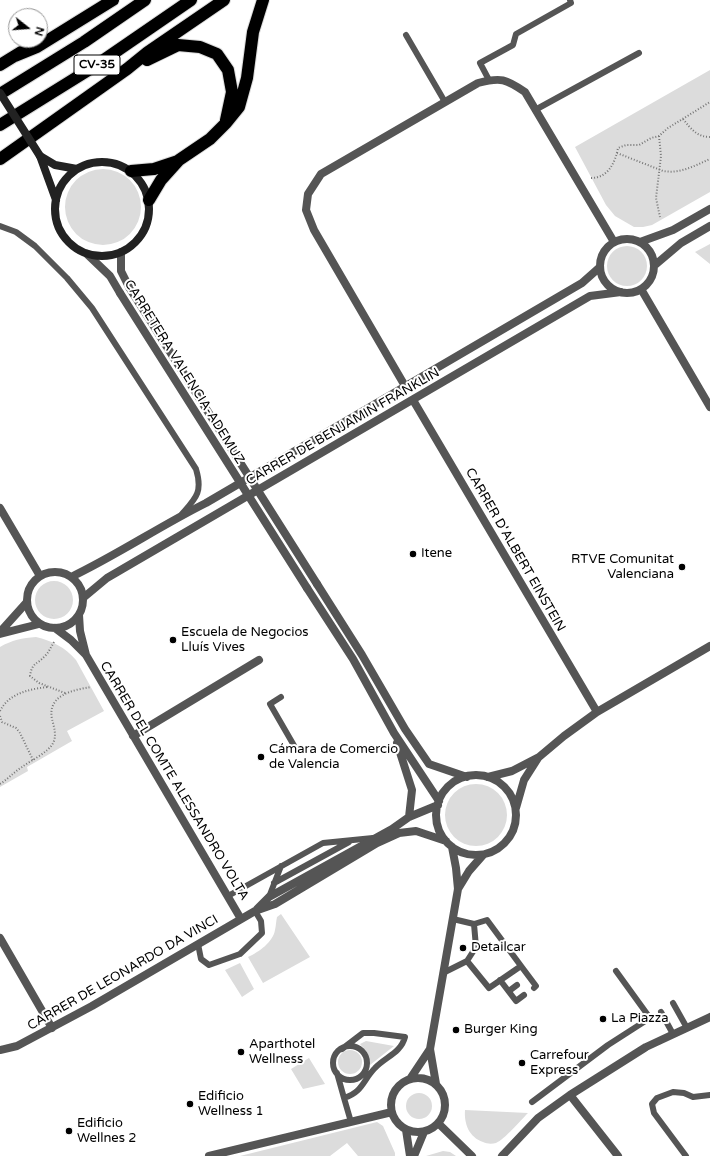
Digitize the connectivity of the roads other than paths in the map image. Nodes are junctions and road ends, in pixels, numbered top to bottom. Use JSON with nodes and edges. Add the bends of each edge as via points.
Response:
{"nodes":[{"id":1,"x":102,"y":0,"type":"edge"},
{"id":2,"x":113,"y":0,"type":"edge"},
{"id":3,"x":145,"y":0,"type":"edge"},
{"id":4,"x":191,"y":0,"type":"edge"},
{"id":5,"x":224,"y":0,"type":"edge"},
{"id":6,"x":263,"y":0,"type":"edge"},
{"id":7,"x":570,"y":0,"type":"edge"},
{"id":8,"x":48,"y":33,"type":"edge"},
{"id":9,"x":406,"y":35,"type":"dead end"},
{"id":10,"x":26,"y":48,"type":"edge"},
{"id":11,"x":639,"y":53,"type":"dead end"},
{"id":12,"x":15,"y":56,"type":"junction"},
{"id":13,"x":0,"y":66,"type":"edge"},
{"id":14,"x":127,"y":69,"type":"junction"},
{"id":15,"x":488,"y":80,"type":"junction"},
{"id":16,"x":0,"y":94,"type":"edge"},
{"id":17,"x":445,"y":102,"type":"junction"},
{"id":18,"x":535,"y":110,"type":"junction"},
{"id":19,"x":226,"y":124,"type":"junction"},
{"id":20,"x":0,"y":125,"type":"edge"},
{"id":21,"x":40,"y":156,"type":"junction"},
{"id":22,"x":0,"y":159,"type":"edge"},
{"id":23,"x":179,"y":160,"type":"junction"},
{"id":24,"x":78,"y":169,"type":"junction"},
{"id":25,"x":131,"y":171,"type":"junction"},
{"id":26,"x":56,"y":200,"type":"junction"},
{"id":27,"x":149,"y":200,"type":"junction"},
{"id":28,"x":710,"y":209,"type":"edge"},
{"id":29,"x":0,"y":226,"type":"edge"},
{"id":30,"x":710,"y":226,"type":"edge"},
{"id":31,"x":614,"y":242,"type":"junction"},
{"id":32,"x":640,"y":242,"type":"junction"},
{"id":33,"x":121,"y":252,"type":"junction"},
{"id":34,"x":87,"y":254,"type":"junction"},
{"id":35,"x":655,"y":265,"type":"junction"},
{"id":36,"x":600,"y":267,"type":"junction"},
{"id":37,"x":641,"y":289,"type":"junction"},
{"id":38,"x":621,"y":292,"type":"junction"},
{"id":39,"x":405,"y":386,"type":"junction"},
{"id":40,"x":413,"y":400,"type":"junction"},
{"id":41,"x":710,"y":407,"type":"edge"},
{"id":42,"x":0,"y":508,"type":"edge"},
{"id":43,"x":182,"y":515,"type":"junction"},
{"id":44,"x":40,"y":576,"type":"junction"},
{"id":45,"x":71,"y":577,"type":"junction"},
{"id":46,"x":83,"y":598,"type":"junction"},
{"id":47,"x":27,"y":602,"type":"junction"},
{"id":48,"x":79,"y":614,"type":"junction"},
{"id":49,"x":39,"y":624,"type":"junction"},
{"id":50,"x":55,"y":628,"type":"junction"},
{"id":51,"x":0,"y":633,"type":"edge"},
{"id":52,"x":710,"y":646,"type":"edge"},
{"id":53,"x":86,"y":656,"type":"junction"},
{"id":54,"x":259,"y":660,"type":"dead end"},
{"id":55,"x":281,"y":697,"type":"dead end"},
{"id":56,"x":597,"y":712,"type":"junction"},
{"id":57,"x":394,"y":733,"type":"junction"},
{"id":58,"x":133,"y":736,"type":"junction"},
{"id":59,"x":296,"y":749,"type":"dead end"},
{"id":60,"x":539,"y":757,"type":"junction"},
{"id":61,"x":467,"y":776,"type":"junction"},
{"id":62,"x":488,"y":777,"type":"junction"},
{"id":63,"x":439,"y":803,"type":"junction"},
{"id":64,"x":516,"y":808,"type":"junction"},
{"id":65,"x":409,"y":817,"type":"junction"},
{"id":66,"x":373,"y":838,"type":"junction"},
{"id":67,"x":352,"y":840,"type":"junction"},
{"id":68,"x":449,"y":844,"type":"junction"},
{"id":69,"x":483,"y":855,"type":"junction"},
{"id":70,"x":281,"y":866,"type":"junction"},
{"id":71,"x":274,"y":883,"type":"junction"},
{"id":72,"x":458,"y":889,"type":"junction"},
{"id":73,"x":228,"y":896,"type":"junction"},
{"id":74,"x":269,"y":897,"type":"junction"},
{"id":75,"x":255,"y":911,"type":"junction"},
{"id":76,"x":241,"y":919,"type":"junction"},
{"id":77,"x":453,"y":919,"type":"junction"},
{"id":78,"x":474,"y":924,"type":"junction"},
{"id":79,"x":0,"y":938,"type":"edge"},
{"id":80,"x":198,"y":944,"type":"junction"},
{"id":81,"x":466,"y":961,"type":"junction"},
{"id":82,"x":521,"y":966,"type":"junction"},
{"id":83,"x":616,"y":971,"type":"dead end"},
{"id":84,"x":443,"y":973,"type":"junction"},
{"id":85,"x":500,"y":980,"type":"junction"},
{"id":86,"x":517,"y":985,"type":"dead end"},
{"id":87,"x":534,"y":988,"type":"dead end"},
{"id":88,"x":509,"y":991,"type":"junction"},
{"id":89,"x":524,"y":995,"type":"dead end"},
{"id":90,"x":673,"y":1003,"type":"dead end"},
{"id":91,"x":661,"y":1012,"type":"dead end"},
{"id":92,"x":710,"y":1017,"type":"edge"},
{"id":93,"x":52,"y":1028,"type":"junction"},
{"id":94,"x":687,"y":1028,"type":"junction"},
{"id":95,"x":673,"y":1034,"type":"junction"},
{"id":96,"x":342,"y":1049,"type":"junction"},
{"id":97,"x":430,"y":1049,"type":"junction"},
{"id":98,"x":0,"y":1050,"type":"edge"},
{"id":99,"x":336,"y":1073,"type":"junction"},
{"id":100,"x":410,"y":1079,"type":"junction"},
{"id":101,"x":436,"y":1084,"type":"junction"},
{"id":102,"x":570,"y":1095,"type":"junction"},
{"id":103,"x":710,"y":1095,"type":"edge"},
{"id":104,"x":344,"y":1098,"type":"junction"},
{"id":105,"x":532,"y":1102,"type":"dead end"},
{"id":106,"x":392,"y":1112,"type":"junction"},
{"id":107,"x":351,"y":1122,"type":"junction"},
{"id":108,"x":439,"y":1124,"type":"junction"},
{"id":109,"x":406,"y":1130,"type":"junction"},
{"id":110,"x":424,"y":1132,"type":"junction"},
{"id":111,"x":209,"y":1156,"type":"edge"},
{"id":112,"x":410,"y":1156,"type":"edge"},
{"id":113,"x":414,"y":1156,"type":"edge"},
{"id":114,"x":472,"y":1156,"type":"edge"},
{"id":115,"x":502,"y":1156,"type":"edge"},
{"id":116,"x":618,"y":1156,"type":"edge"},
{"id":117,"x":686,"y":1156,"type":"edge"}],
"edges":[{"from":1,"to":8,"type":"highway"},
{"from":2,"to":12,"type":"highway","via":[[37,47]]},
{"from":3,"to":16,"type":"highway","number":"CV-35","via":[[84,42]]},
{"from":4,"to":20,"type":"highway","number":"CV-35","via":[[95,66]]},
{"from":5,"to":14,"type":"highway"},
{"from":6,"to":19,"type":"highway","via":[[253,32],[247,78],[239,107]]},
{"from":7,"to":15,"type":"lane","via":[[571,3],[516,34],[512,45],[480,63]]},
{"from":9,"to":17,"type":"lane"},
{"from":10,"to":12,"type":"highway"},
{"from":11,"to":18,"type":"lane"},
{"from":12,"to":13,"type":"highway"},
{"from":14,"to":19,"type":"highway","via":[[178,45],[200,47],[217,54],[228,70],[232,92]]},
{"from":14,"to":22,"type":"highway"},
{"from":15,"to":17,"type":"street"},
{"from":15,"to":18,"type":"street","via":[[511,83],[525,92]]},
{"from":16,"to":21,"type":"street","bridge":true},
{"from":17,"to":39,"type":"street","via":[[321,174],[308,194],[306,210],[314,230]]},
{"from":18,"to":31,"type":"street"},
{"from":19,"to":23,"type":"highway","via":[[210,139]]},
{"from":21,"to":24,"type":"street","via":[[55,165]]},
{"from":21,"to":26,"type":"street"},
{"from":23,"to":25,"type":"highway","via":[[154,168]]},
{"from":23,"to":27,"type":"highway","via":[[161,180]]},
{"from":24,"to":25,"type":"street","via":[[90,163],[104,162],[118,164]]},
{"from":24,"to":26,"type":"street","via":[[60,188]]},
{"from":25,"to":27,"type":"street","via":[[139,179]]},
{"from":26,"to":34,"type":"street","via":[[59,226],[65,238]]},
{"from":27,"to":33,"type":"street","via":[[149,216],[144,231],[134,244]]},
{"from":28,"to":32,"type":"street","via":[[673,230]]},
{"from":29,"to":43,"type":"lane","via":[[16,232],[35,246],[92,308],[196,469],[200,481],[197,496]]},
{"from":30,"to":35,"type":"street","via":[[681,243]]},
{"from":31,"to":32,"type":"street","via":[[632,239]]},
{"from":31,"to":36,"type":"street","via":[[604,252]]},
{"from":32,"to":35,"type":"street","via":[[650,251]]},
{"from":33,"to":34,"type":"street","via":[[110,256]]},
{"from":33,"to":61,"type":"street","name":"CARRETERA VALENCIA-ADEMUZ","bridge":true,"via":[[121,271],[129,287],[362,655],[405,729],[429,764]]},
{"from":34,"to":57,"type":"street","name":"CARRETERA VALENCIA-ADEMUZ","bridge":true,"via":[[110,276],[353,659]]},
{"from":35,"to":37,"type":"street","via":[[651,279]]},
{"from":36,"to":38,"type":"street","via":[[606,283]]},
{"from":36,"to":39,"type":"street","name":"CARRER DE BENJAMIN FRANKLIN","via":[[582,283]]},
{"from":37,"to":38,"type":"street","via":[[628,293]]},
{"from":37,"to":41,"type":"street"},
{"from":38,"to":40,"type":"street","name":"CARRER DE BENJAMIN FRANKLIN","via":[[590,296]]},
{"from":39,"to":43,"type":"street","name":"CARRER DE BENJAMIN FRANKLIN"},
{"from":40,"to":46,"type":"street","name":"CARRER DE BENJAMIN FRANKLIN","via":[[107,578]]},
{"from":40,"to":56,"type":"street","name":"CARRER D'ALBERT EINSTEIN"},
{"from":42,"to":44,"type":"street"},
{"from":43,"to":45,"type":"street","name":"CARRER DE BENJAMIN FRANKLIN"},
{"from":44,"to":45,"type":"street","via":[[55,572]]},
{"from":44,"to":47,"type":"street","via":[[30,587]]},
{"from":45,"to":46,"type":"street","via":[[77,582]]},
{"from":46,"to":48,"type":"street"},
{"from":47,"to":49,"type":"street","via":[[33,618]]},
{"from":47,"to":51,"type":"street"},
{"from":48,"to":50,"type":"street","via":[[65,627]]},
{"from":48,"to":53,"type":"street","name":"CARRER DEL COMTE ALESSANDRO VOLTA"},
{"from":49,"to":50,"type":"street"},
{"from":49,"to":51,"type":"street"},
{"from":50,"to":53,"type":"street","name":"CARRER DEL COMTE ALESSANDRO VOLTA"},
{"from":52,"to":56,"type":"street"},
{"from":53,"to":58,"type":"street","name":"CARRER DEL COMTE ALESSANDRO VOLTA"},
{"from":54,"to":58,"type":"street"},
{"from":55,"to":59,"type":"lane","via":[[270,704]]},
{"from":56,"to":60,"type":"street"},
{"from":57,"to":63,"type":"street"},
{"from":57,"to":65,"type":"street","via":[[412,790]]},
{"from":58,"to":73,"type":"street","name":"CARRER DEL COMTE ALESSANDRO VOLTA"},
{"from":60,"to":62,"type":"street","via":[[512,771]]},
{"from":60,"to":64,"type":"street","via":[[524,780]]},
{"from":61,"to":62,"type":"street"},
{"from":61,"to":63,"type":"street","via":[[450,786]]},
{"from":62,"to":64,"type":"street","via":[[506,789]]},
{"from":63,"to":65,"type":"street","name":"CARRER DE LEONARDO DA VINCI"},
{"from":63,"to":68,"type":"street","via":[[439,830]]},
{"from":64,"to":69,"type":"street","via":[[512,833],[505,843]]},
{"from":65,"to":66,"type":"street","name":"CARRER DE LEONARDO DA VINCI"},
{"from":66,"to":67,"type":"lane"},
{"from":66,"to":74,"type":"street","name":"CARRER DE LEONARDO DA VINCI"},
{"from":67,"to":70,"type":"lane","via":[[323,843]]},
{"from":67,"to":71,"type":"lane"},
{"from":68,"to":69,"type":"street","via":[[461,852]]},
{"from":68,"to":72,"type":"street","via":[[456,868]]},
{"from":68,"to":75,"type":"street","name":"CARRER DE LEONARDO DA VINCI","via":[[416,831],[399,833],[275,904]]},
{"from":69,"to":72,"type":"street"},
{"from":70,"to":71,"type":"lane"},
{"from":70,"to":73,"type":"lane"},
{"from":71,"to":74,"type":"lane"},
{"from":72,"to":77,"type":"street"},
{"from":73,"to":76,"type":"street","name":"CARRER DEL COMTE ALESSANDRO VOLTA"},
{"from":74,"to":75,"type":"street","name":"CARRER DE LEONARDO DA VINCI"},
{"from":75,"to":76,"type":"street","name":"CARRER DE LEONARDO DA VINCI"},
{"from":75,"to":80,"type":"lane","via":[[261,921],[262,933],[240,954],[209,965],[201,959]]},
{"from":76,"to":80,"type":"street","name":"CARRER DE LEONARDO DA VINCI"},
{"from":77,"to":78,"type":"lane"},
{"from":77,"to":84,"type":"street"},
{"from":78,"to":81,"type":"lane","via":[[476,948]]},
{"from":78,"to":82,"type":"lane","via":[[487,920]]},
{"from":79,"to":93,"type":"street"},
{"from":80,"to":93,"type":"street","name":"CARRER DE LEONARDO DA VINCI"},
{"from":81,"to":84,"type":"lane"},
{"from":81,"to":85,"type":"lane","via":[[489,988]]},
{"from":82,"to":85,"type":"lane"},
{"from":82,"to":87,"type":"lane","via":[[536,986]]},
{"from":83,"to":105,"type":"lane","via":[[650,1018],[608,1045]]},
{"from":84,"to":97,"type":"street"},
{"from":85,"to":88,"type":"lane"},
{"from":86,"to":88,"type":"lane"},
{"from":88,"to":89,"type":"lane","via":[[516,1001]]},
{"from":90,"to":94,"type":"lane"},
{"from":91,"to":95,"type":"lane"},
{"from":92,"to":94,"type":"street"},
{"from":93,"to":98,"type":"street","name":"CARRER DE LEONARDO DA VINCI","via":[[17,1046]]},
{"from":94,"to":95,"type":"street"},
{"from":95,"to":102,"type":"street","via":[[646,1047]]},
{"from":96,"to":99,"type":"lane","via":[[335,1057]]},
{"from":96,"to":99,"type":"lane","via":[[352,1046],[362,1051],[367,1066],[362,1076],[351,1080],[346,1080]]},
{"from":96,"to":104,"type":"lane","via":[[362,1033],[404,1037],[403,1045],[375,1068],[362,1087]]},
{"from":97,"to":100,"type":"street"},
{"from":97,"to":101,"type":"street"},
{"from":99,"to":104,"type":"lane"},
{"from":100,"to":101,"type":"street","via":[[419,1077]]},
{"from":100,"to":106,"type":"street","via":[[402,1083],[392,1096]]},
{"from":101,"to":108,"type":"street","via":[[442,1091],[446,1103],[444,1116]]},
{"from":102,"to":115,"type":"street","via":[[538,1118]]},
{"from":102,"to":116,"type":"street"},
{"from":103,"to":117,"type":"lane","via":[[693,1097],[673,1092],[657,1098],[652,1104],[654,1113]]},
{"from":104,"to":107,"type":"lane"},
{"from":106,"to":107,"type":"street"},
{"from":106,"to":109,"type":"street"},
{"from":107,"to":111,"type":"street"},
{"from":108,"to":110,"type":"street"},
{"from":108,"to":114,"type":"street"},
{"from":109,"to":110,"type":"street"},
{"from":109,"to":112,"type":"street"},
{"from":110,"to":113,"type":"street"}]}
